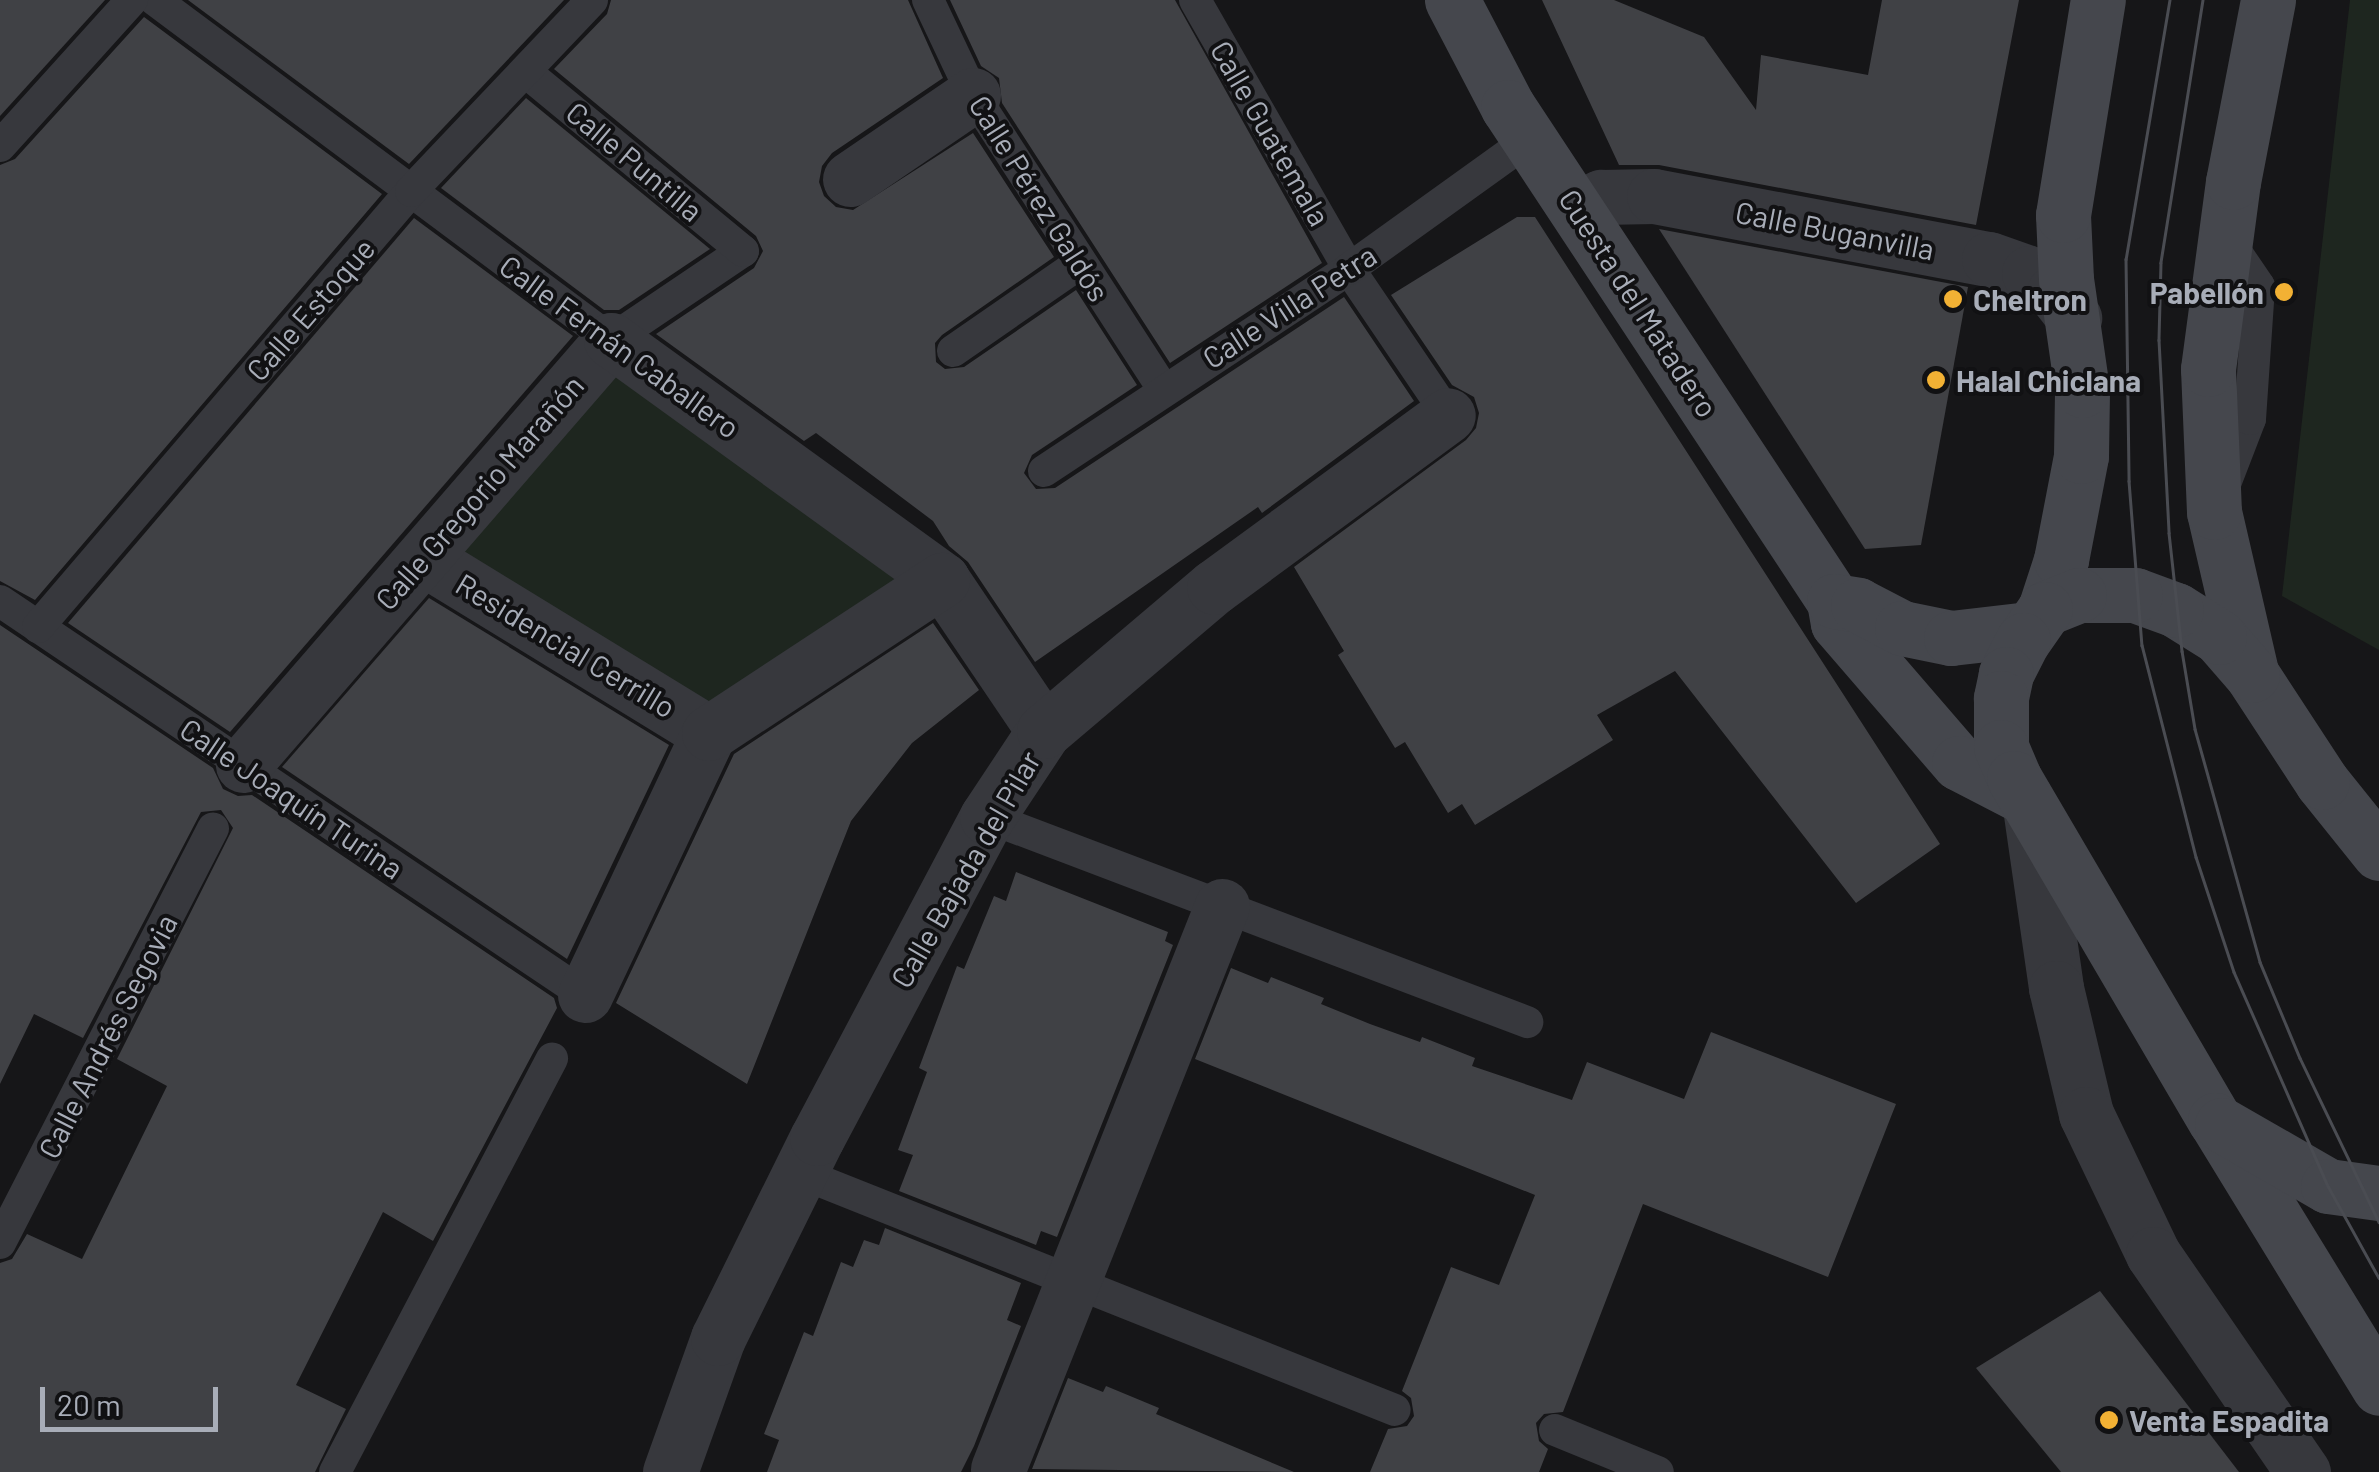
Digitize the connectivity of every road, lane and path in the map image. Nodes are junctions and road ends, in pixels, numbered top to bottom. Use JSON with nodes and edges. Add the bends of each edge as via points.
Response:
{"nodes":[{"id":1,"x":132,"y":0,"type":"edge"},
{"id":2,"x":154,"y":0,"type":"edge"},
{"id":3,"x":592,"y":0,"type":"edge"},
{"id":4,"x":928,"y":0,"type":"edge"},
{"id":5,"x":1194,"y":0,"type":"edge"},
{"id":6,"x":1452,"y":0,"type":"edge"},
{"id":7,"x":2098,"y":0,"type":"edge"},
{"id":8,"x":2268,"y":0,"type":"edge"},
{"id":9,"x":526,"y":72,"type":"junction"},
{"id":10,"x":973,"y":95,"type":"junction"},
{"id":11,"x":1530,"y":138,"type":"junction"},
{"id":12,"x":0,"y":146,"type":"edge"},
{"id":13,"x":850,"y":179,"type":"dead end"},
{"id":14,"x":411,"y":192,"type":"junction"},
{"id":15,"x":1577,"y":209,"type":"junction"},
{"id":16,"x":743,"y":251,"type":"joint"},
{"id":17,"x":1080,"y":264,"type":"junction"},
{"id":18,"x":1349,"y":269,"type":"junction"},
{"id":19,"x":2074,"y":318,"type":"junction"},
{"id":20,"x":611,"y":340,"type":"junction"},
{"id":21,"x":953,"y":351,"type":"dead end"},
{"id":22,"x":1162,"y":389,"type":"junction"},
{"id":23,"x":1448,"y":415,"type":"joint"},
{"id":24,"x":1044,"y":471,"type":"dead end"},
{"id":25,"x":423,"y":558,"type":"junction"},
{"id":26,"x":942,"y":580,"type":"junction"},
{"id":27,"x":0,"y":601,"type":"edge"},
{"id":28,"x":1834,"y":601,"type":"junction"},
{"id":29,"x":2037,"y":619,"type":"junction"},
{"id":30,"x":38,"y":627,"type":"junction"},
{"id":31,"x":2252,"y":675,"type":"junction"},
{"id":32,"x":1044,"y":731,"type":"junction"},
{"id":33,"x":709,"y":732,"type":"junction"},
{"id":34,"x":244,"y":765,"type":"junction"},
{"id":35,"x":2028,"y":802,"type":"junction"},
{"id":36,"x":987,"y":817,"type":"junction"},
{"id":37,"x":213,"y":828,"type":"dead end"},
{"id":38,"x":2378,"y":850,"type":"edge"},
{"id":39,"x":1222,"y":906,"type":"junction"},
{"id":40,"x":584,"y":995,"type":"joint"},
{"id":41,"x":1527,"y":1022,"type":"dead end"},
{"id":42,"x":552,"y":1059,"type":"dead end"},
{"id":43,"x":2215,"y":1120,"type":"junction"},
{"id":44,"x":800,"y":1173,"type":"junction"},
{"id":45,"x":2379,"y":1193,"type":"edge"},
{"id":46,"x":0,"y":1243,"type":"edge"},
{"id":47,"x":1072,"y":1281,"type":"junction"},
{"id":48,"x":2379,"y":1388,"type":"edge"},
{"id":49,"x":1395,"y":1410,"type":"dead end"},
{"id":50,"x":1556,"y":1430,"type":"dead end"},
{"id":51,"x":998,"y":1469,"type":"dead end"},
{"id":52,"x":335,"y":1472,"type":"edge"},
{"id":53,"x":670,"y":1472,"type":"edge"},
{"id":54,"x":1658,"y":1472,"type":"edge"},
{"id":55,"x":2303,"y":1472,"type":"edge"}],
"edges":[{"from":1,"to":12,"type":"lane"},
{"from":2,"to":14,"type":"lane","name":"Calle Fernán Caballero"},
{"from":3,"to":9,"type":"lane","name":"Calle Estoque"},
{"from":4,"to":10,"type":"lane","name":"Calle Pérez Galdós"},
{"from":5,"to":18,"type":"lane","name":"Calle Guatemala"},
{"from":6,"to":11,"type":"main road","name":"Cuesta del Matadero"},
{"from":7,"to":19,"type":"main road","via":[[2063,216]]},
{"from":8,"to":31,"type":"main road","via":[[2224,236],[2208,369],[2214,512]]},
{"from":9,"to":14,"type":"lane","name":"Calle Estoque"},
{"from":9,"to":16,"type":"lane","name":"Calle Puntilla"},
{"from":10,"to":13,"type":"street"},
{"from":10,"to":17,"type":"lane","name":"Calle Pérez Galdós"},
{"from":11,"to":15,"type":"main road","name":"Cuesta del Matadero"},
{"from":11,"to":18,"type":"lane","name":"Calle Villa Petra"},
{"from":14,"to":20,"type":"lane","name":"Calle Fernán Caballero"},
{"from":14,"to":30,"type":"lane","name":"Calle Estoque"},
{"from":15,"to":19,"type":"street","name":"Calle Buganvilla","via":[[1601,197],[1654,196],[1990,260],[2029,273]]},
{"from":15,"to":28,"type":"main road","name":"Cuesta del Matadero"},
{"from":16,"to":20,"type":"lane","name":"Calle Gregorio Marañón"},
{"from":17,"to":21,"type":"lane"},
{"from":17,"to":22,"type":"lane","name":"Calle Pérez Galdós"},
{"from":18,"to":22,"type":"lane","name":"Calle Villa Petra"},
{"from":18,"to":23,"type":"lane","name":"Calle Guatemala"},
{"from":19,"to":29,"type":"main road","via":[[2081,456],[2061,560]]},
{"from":20,"to":25,"type":"street","name":"Calle Gregorio Marañón"},
{"from":20,"to":26,"type":"street","name":"Calle Fernán Caballero"},
{"from":22,"to":24,"type":"lane","name":"Calle Villa Petra"},
{"from":23,"to":32,"type":"street","name":"Calle Bajada del Pilar","via":[[1214,587]]},
{"from":25,"to":33,"type":"street","name":"Residencial Cerrillo"},
{"from":25,"to":34,"type":"street","name":"Calle Gregorio Marañón"},
{"from":26,"to":32,"type":"street","name":"Calle Fernán Caballero"},
{"from":26,"to":33,"type":"street"},
{"from":27,"to":30,"type":"lane","name":"Calle Joaquín Turina"},
{"from":28,"to":29,"type":"main road","via":[[1858,605],[1902,628],[1950,638]]},
{"from":28,"to":35,"type":"main road","name":"Cuesta del Matadero","via":[[1838,623],[1959,763]]},
{"from":29,"to":31,"type":"main road","via":[[2079,595],[2136,595],[2219,637]]},
{"from":29,"to":35,"type":"main road","via":[[2006,674],[2000,720],[2001,747]]},
{"from":30,"to":34,"type":"lane","name":"Calle Joaquín Turina"},
{"from":31,"to":38,"type":"main road","via":[[2322,782]]},
{"from":32,"to":36,"type":"street","name":"Calle Bajada del Pilar"},
{"from":33,"to":40,"type":"street"},
{"from":34,"to":40,"type":"lane","name":"Calle Joaquín Turina"},
{"from":35,"to":43,"type":"main road"},
{"from":35,"to":55,"type":"street","via":[[2056,988],[2086,1114],[2153,1254]]},
{"from":36,"to":39,"type":"lane"},
{"from":36,"to":44,"type":"street","name":"Calle Bajada del Pilar"},
{"from":37,"to":46,"type":"lane","name":"Calle Andrés Segovia"},
{"from":39,"to":41,"type":"lane"},
{"from":39,"to":47,"type":"street"},
{"from":42,"to":52,"type":"lane"},
{"from":43,"to":45,"type":"main road","via":[[2304,1176]]},
{"from":43,"to":48,"type":"main road"},
{"from":44,"to":47,"type":"lane"},
{"from":44,"to":53,"type":"street","name":"Calle Bajada del Pilar","via":[[718,1338]]},
{"from":47,"to":49,"type":"lane"},
{"from":47,"to":51,"type":"street"},
{"from":50,"to":54,"type":"lane"}]}
